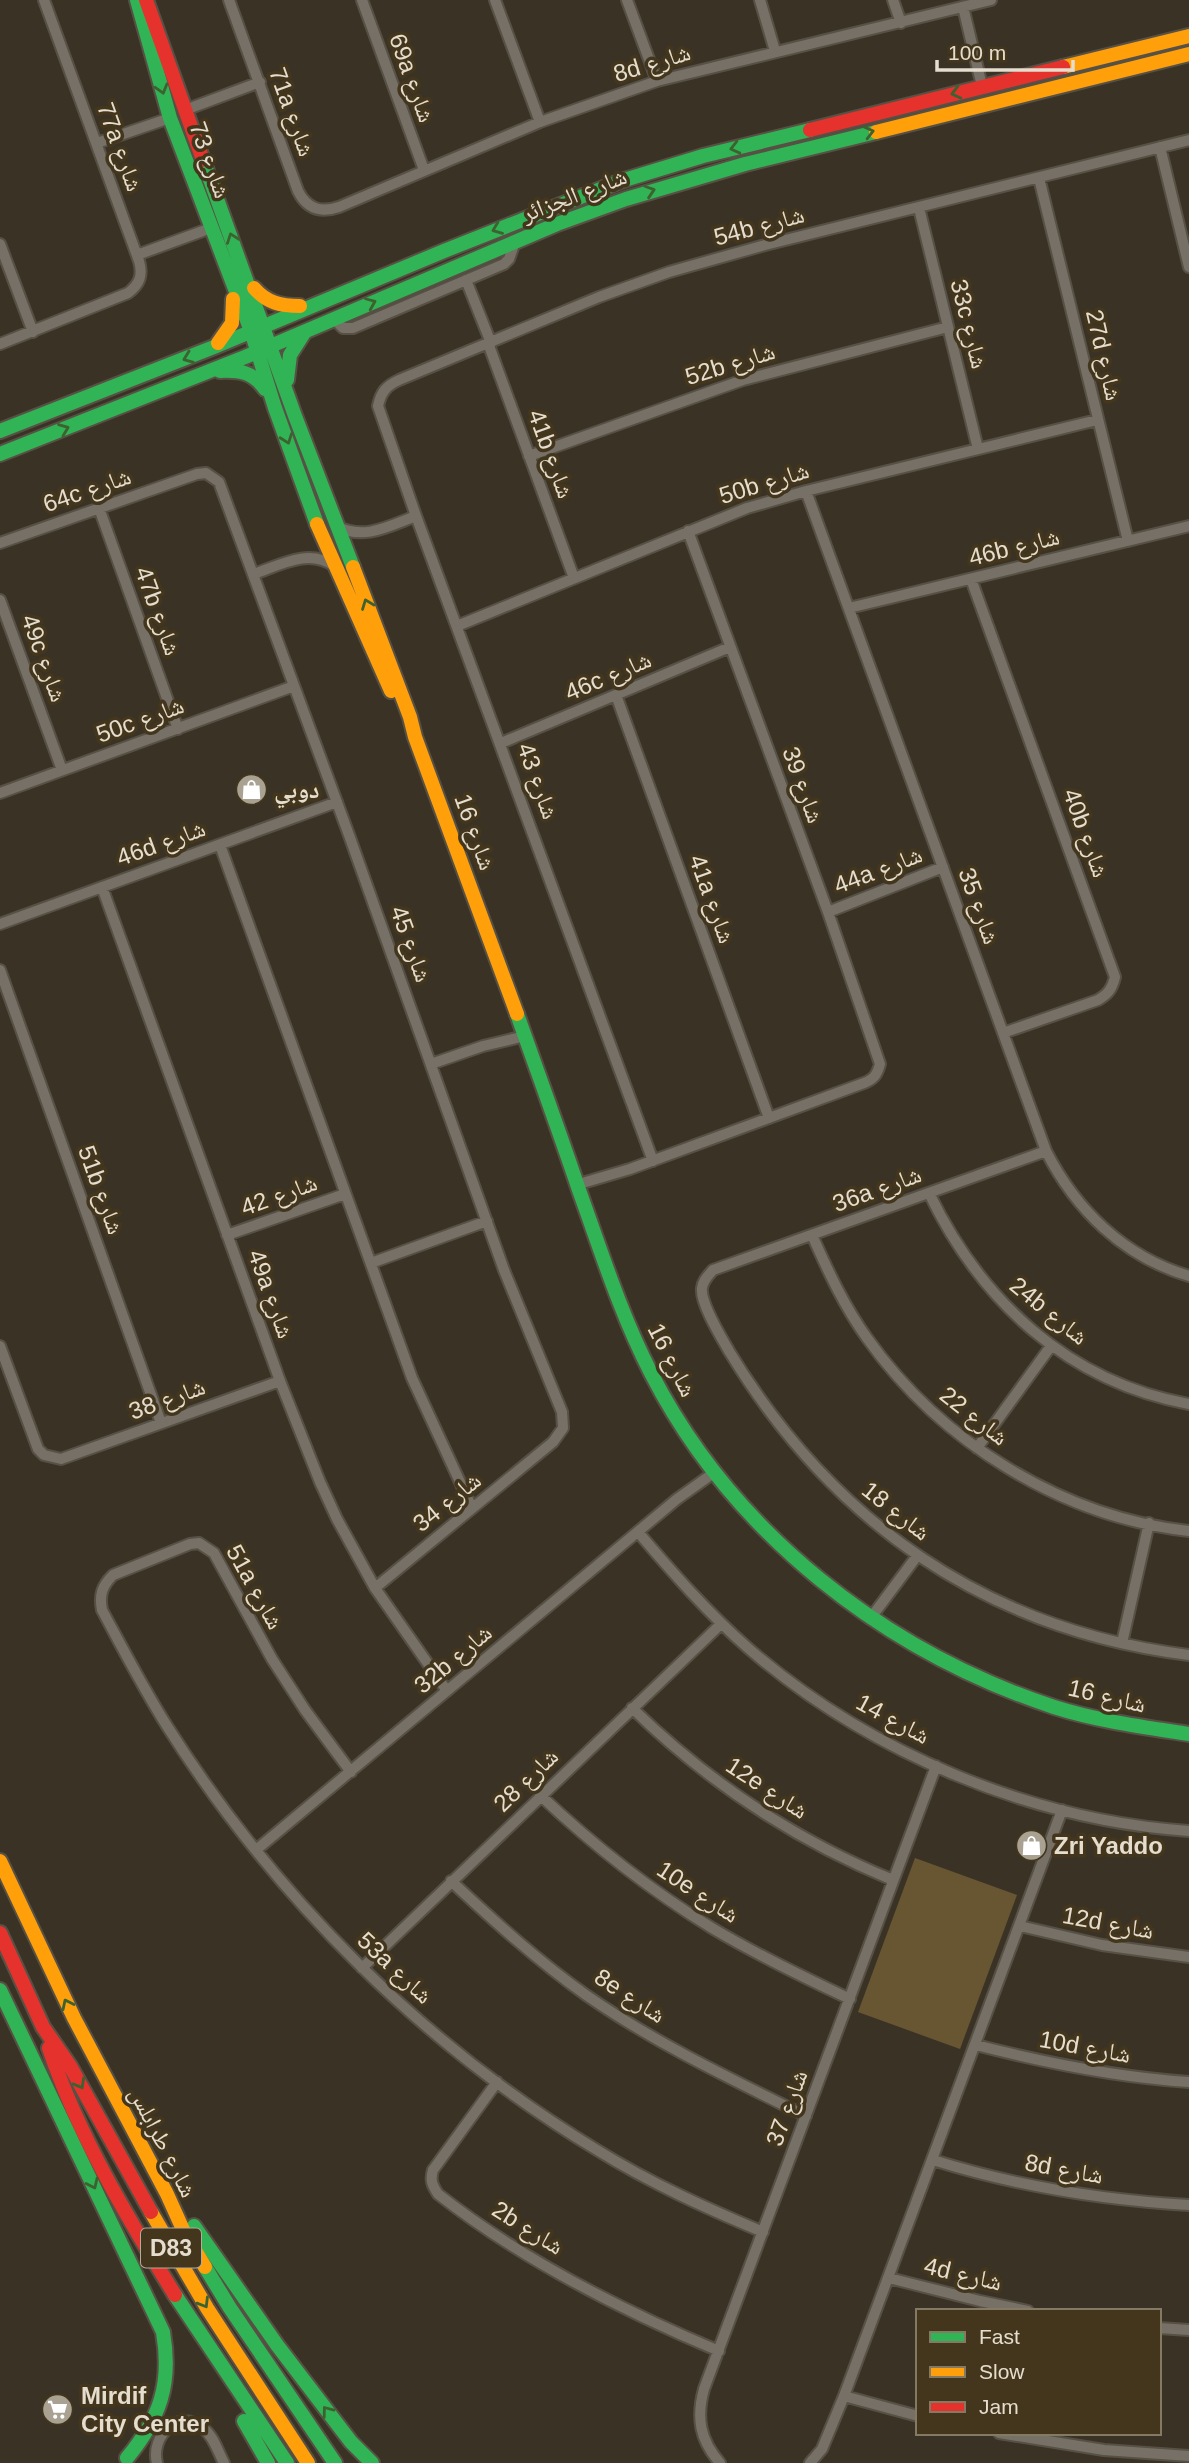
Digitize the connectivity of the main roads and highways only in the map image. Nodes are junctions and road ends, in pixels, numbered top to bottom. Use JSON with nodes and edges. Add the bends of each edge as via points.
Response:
{"nodes":[{"id":1,"x":137,"y":0,"type":"edge"},
{"id":2,"x":146,"y":0,"type":"edge"},
{"id":3,"x":1189,"y":36,"type":"edge"},
{"id":4,"x":1189,"y":54,"type":"edge"},
{"id":5,"x":228,"y":274,"type":"junction"},
{"id":6,"x":245,"y":274,"type":"junction"},
{"id":7,"x":312,"y":306,"type":"junction"},
{"id":8,"x":257,"y":328,"type":"junction"},
{"id":9,"x":307,"y":329,"type":"junction"},
{"id":10,"x":214,"y":347,"type":"junction"},
{"id":11,"x":264,"y":349,"type":"junction"},
{"id":12,"x":205,"y":372,"type":"junction"},
{"id":13,"x":287,"y":394,"type":"junction"},
{"id":14,"x":275,"y":408,"type":"junction"},
{"id":15,"x":0,"y":431,"type":"edge"},
{"id":16,"x":0,"y":454,"type":"edge"},
{"id":17,"x":415,"y":737,"type":"junction"},
{"id":18,"x":1189,"y":1734,"type":"edge"},
{"id":19,"x":0,"y":1861,"type":"edge"},
{"id":20,"x":0,"y":1933,"type":"edge"},
{"id":21,"x":0,"y":1990,"type":"edge"},
{"id":22,"x":43,"y":2026,"type":"junction"},
{"id":23,"x":167,"y":2194,"type":"junction"},
{"id":24,"x":190,"y":2321,"type":"junction"},
{"id":25,"x":127,"y":2458,"type":"dead end"},
{"id":26,"x":268,"y":2463,"type":"edge"},
{"id":27,"x":286,"y":2463,"type":"edge"},
{"id":28,"x":308,"y":2463,"type":"edge"},
{"id":29,"x":335,"y":2463,"type":"edge"},
{"id":30,"x":372,"y":2463,"type":"edge"}],
"edges":[{"from":1,"to":5,"type":"main road","name":"شارع 73","one_way":true,"via":[[170,118]]},
{"from":6,"to":2,"type":"main road","name":"شارع 73","one_way":true},
{"from":3,"to":7,"type":"main road","name":"شارع الجزائر","one_way":true,"via":[[659,169]]},
{"from":9,"to":4,"type":"main road","name":"شارع الجزائر","one_way":true,"via":[[603,207],[695,177]]},
{"from":5,"to":8,"type":"main road","name":"شارع 73"},
{"from":5,"to":10,"type":"main road","via":[[234,319]]},
{"from":6,"to":7,"type":"main road","via":[[270,303]]},
{"from":6,"to":8,"type":"main road","name":"شارع 73"},
{"from":7,"to":8,"type":"main road","name":"شارع الجزائر"},
{"from":8,"to":10,"type":"main road","name":"شارع الجزائر"},
{"from":8,"to":11,"type":"main road","name":"شارع 16"},
{"from":9,"to":11,"type":"main road","name":"شارع الجزائر"},
{"from":9,"to":13,"type":"main road","via":[[288,357]]},
{"from":10,"to":15,"type":"main road","name":"شارع الجزائر","one_way":true},
{"from":11,"to":12,"type":"main road","name":"شارع الجزائر"},
{"from":11,"to":13,"type":"main road","name":"شارع 16"},
{"from":11,"to":14,"type":"main road","name":"شارع 16"},
{"from":12,"to":14,"type":"main road","via":[[236,369],[250,373],[261,382]]},
{"from":16,"to":12,"type":"main road","name":"شارع الجزائر","one_way":true},
{"from":17,"to":13,"type":"main road","name":"شارع 16","one_way":true},
{"from":14,"to":17,"type":"main road","name":"شارع 16","one_way":true,"via":[[334,566]]},
{"from":17,"to":18,"type":"main road","name":"شارع 16","via":[[635,1339],[668,1405],[713,1469],[761,1526],[834,1593],[945,1663],[1018,1696],[1094,1719]]},
{"from":23,"to":19,"type":"main road","name":"شارع طرابلس","number":"D83","one_way":true,"via":[[74,2018]]},
{"from":20,"to":22,"type":"main road","name":"شارع طرابلس","number":"D83"},
{"from":21,"to":25,"type":"main road","one_way":true,"via":[[163,2332],[168,2361],[165,2392],[150,2428]]},
{"from":22,"to":24,"type":"main road","via":[[58,2073],[99,2161]]},
{"from":22,"to":28,"type":"main road","name":"شارع طرابلس","number":"D83","one_way":true,"via":[[201,2298]]},
{"from":23,"to":29,"type":"main road","name":"شارع طرابلس","number":"D83","via":[[185,2234],[230,2308]]},
{"from":30,"to":23,"type":"main road","one_way":true,"via":[[336,2422]]},
{"from":24,"to":26,"type":"main road"},
{"from":24,"to":27,"type":"main road"}]}
